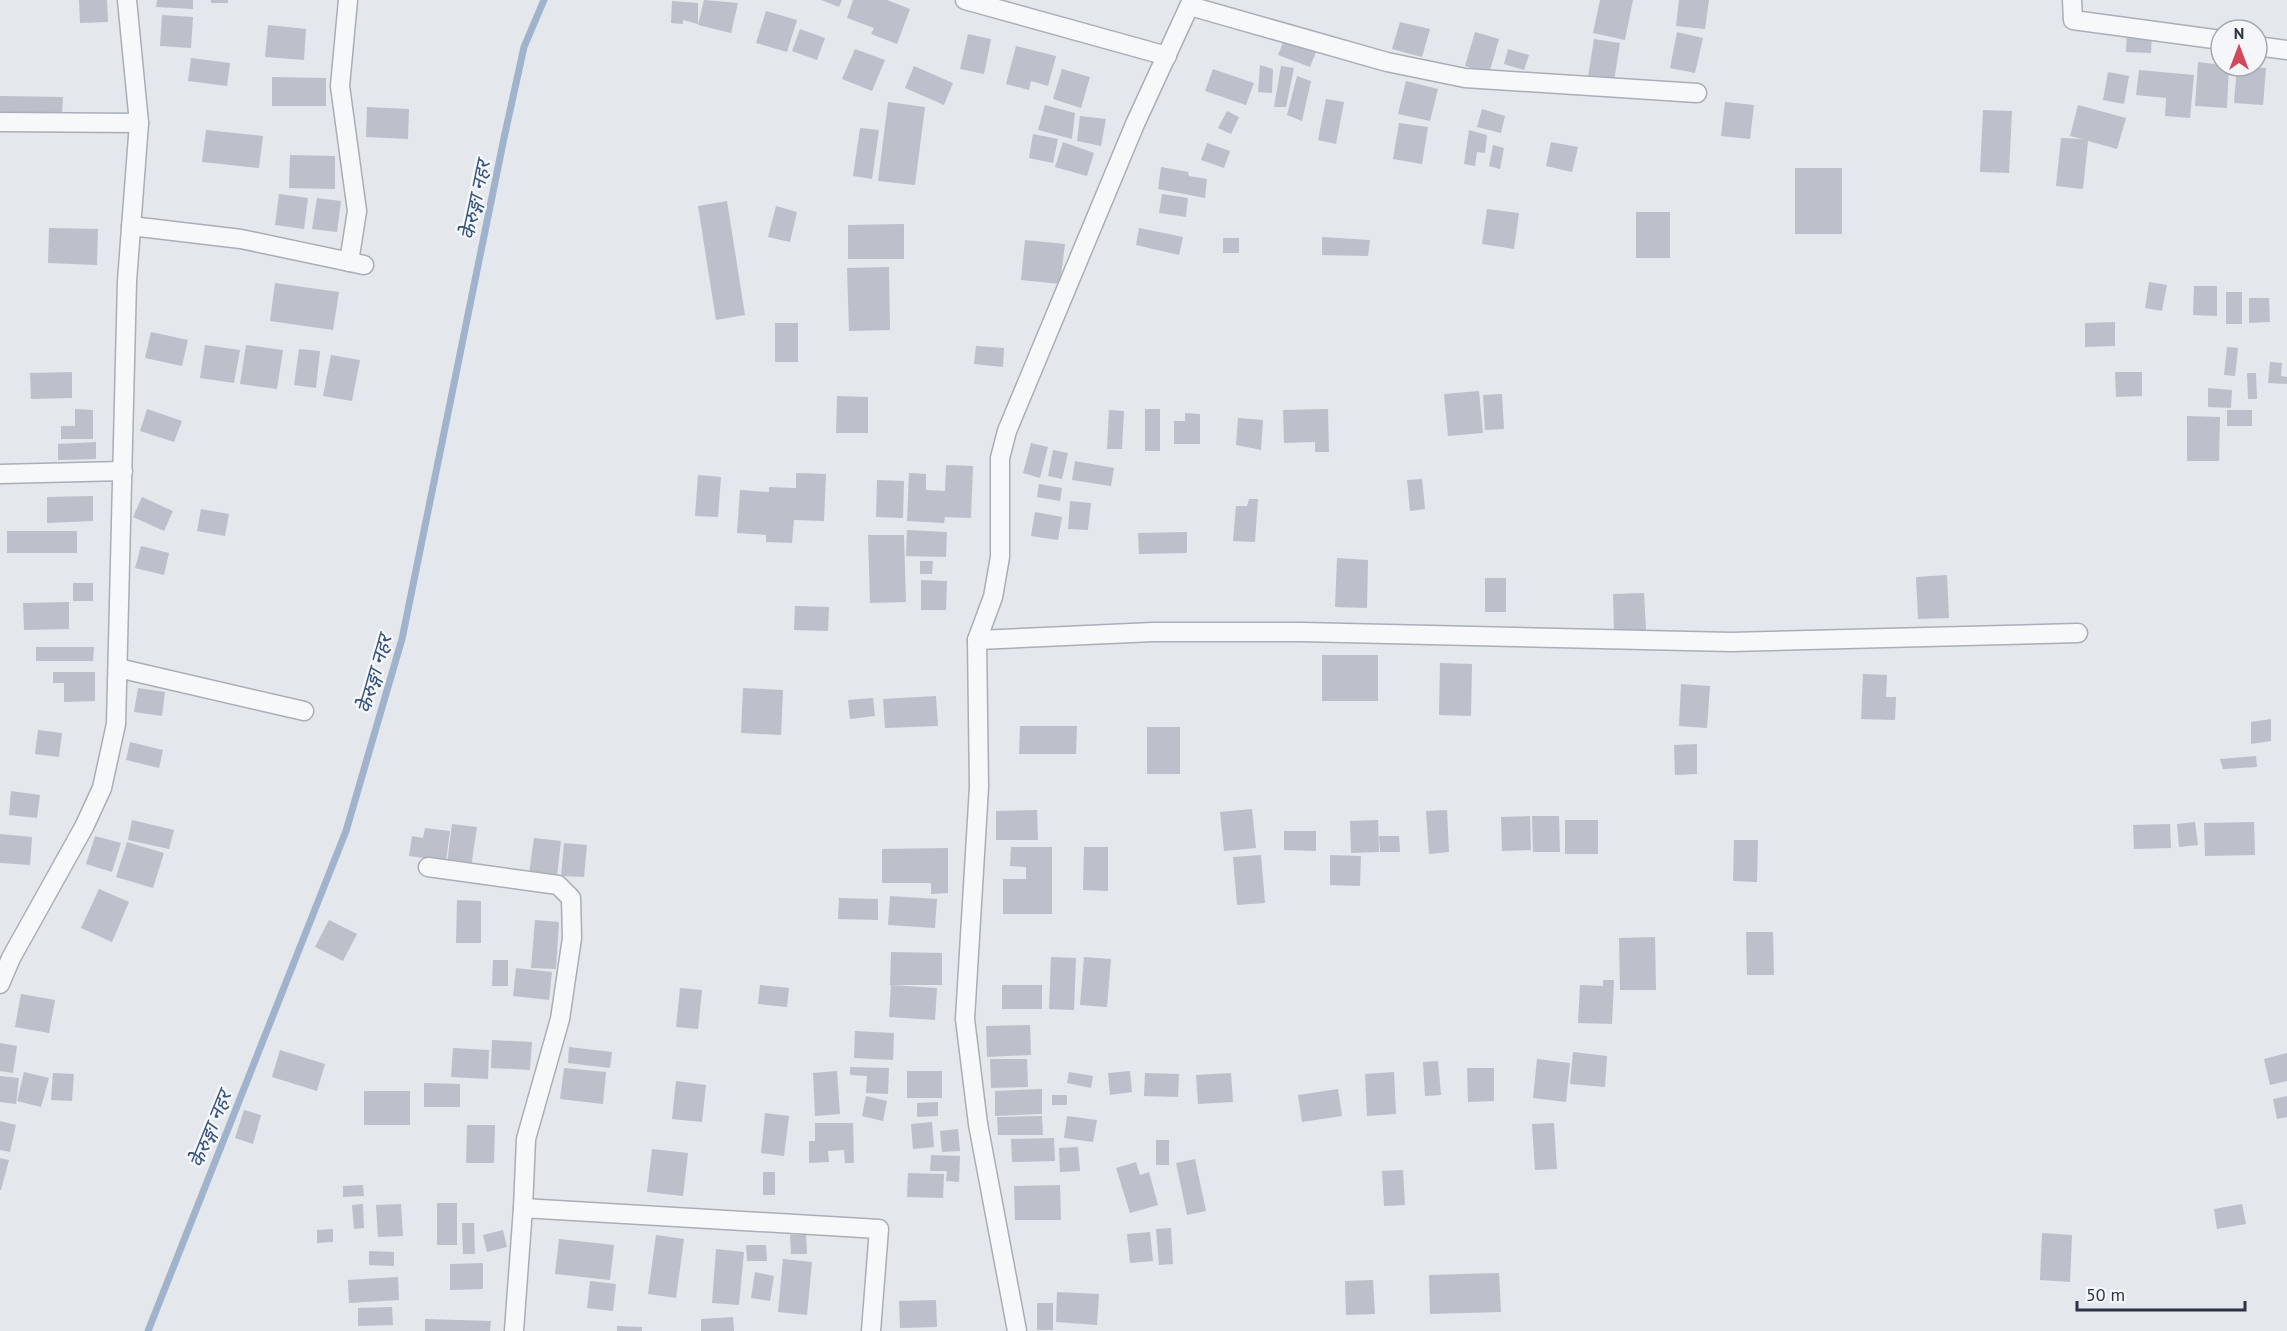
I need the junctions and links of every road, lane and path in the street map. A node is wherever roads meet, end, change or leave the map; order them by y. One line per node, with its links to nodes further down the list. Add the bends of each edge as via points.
1 (127, 0): 12 (street)
2 (348, 0): 13 (street, via 340,86 357,211 357,264 241,239)
3 (965, 0): 9 (street)
4 (2072, 0): 6 (street, via 2073,21)
5 (1191, 3): 9 (street); 10 (street, via 1388,62 1465,78)
6 (2209, 38)
7 (2269, 48): 8 (street)
8 (2287, 50)
9 (1167, 56): 17 (street, via 1007,431 1000,458 1000,557 993,597)
10 (1697, 93)
11 (0, 122): 12 (street)
12 (139, 123): 13 (street)
13 (131, 226): 14 (street)
14 (123, 471): 15 (street); 18 (street)
15 (0, 474)
16 (2078, 633): 17 (street, via 1731,642 1153,632)
17 (977, 640): 25 (street, via 979,787 965,1019 978,1124)
18 (118, 668): 19 (street); 21 (street, via 114,733 102,788)
19 (304, 711)
20 (428, 867): 22 (street, via 558,885 571,898 572,938 560,1020 526,1139)
21 (0, 984)
22 (523, 1208): 23 (street); 24 (street, via 879,1229)
23 (514, 1331)
24 (871, 1331)
25 (1017, 1331)

